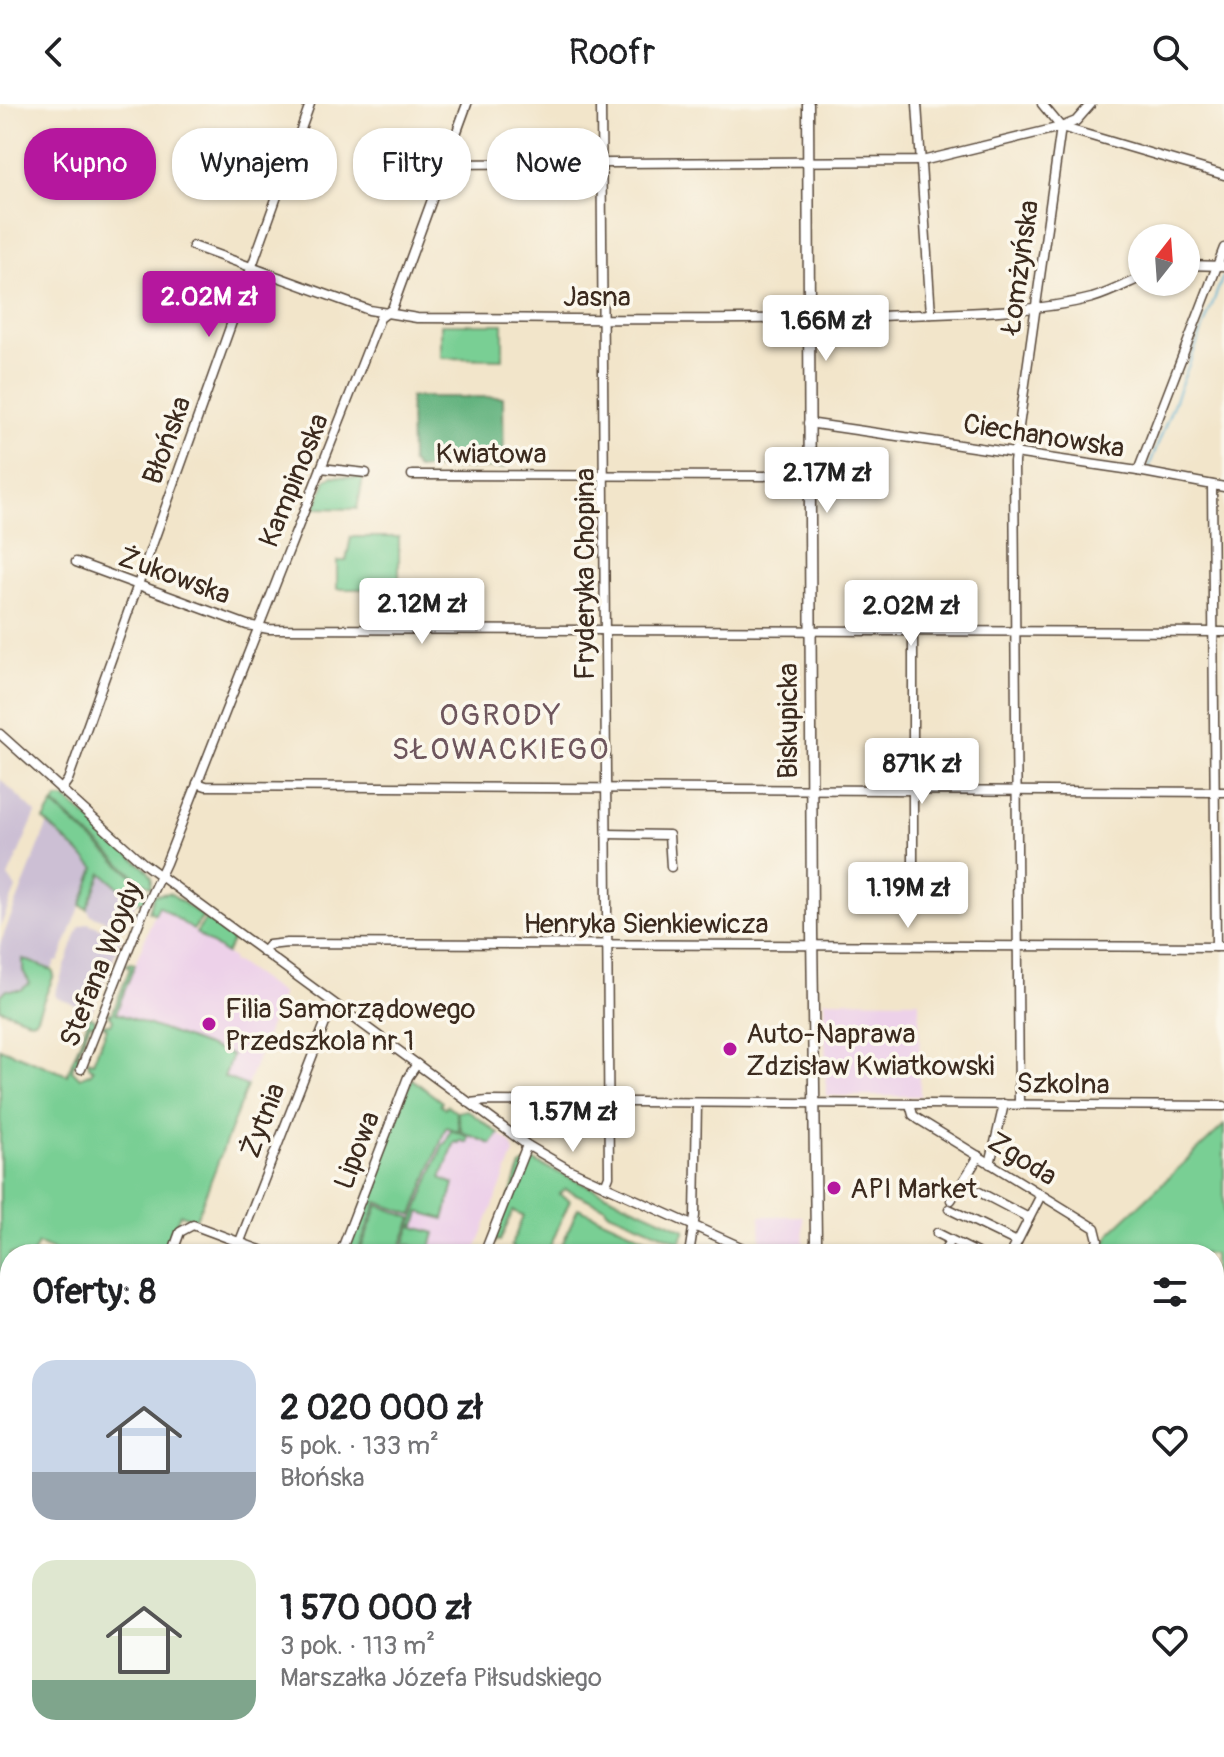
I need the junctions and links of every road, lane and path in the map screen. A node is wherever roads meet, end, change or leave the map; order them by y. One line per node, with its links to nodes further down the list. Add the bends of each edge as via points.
1 (310, 104): 21 (street, Błońska)
2 (467, 104): 9 (street, Kampinoska)
3 (601, 104): 10 (street, Fryderyka Chopina)
4 (808, 104): 13 (main road, Biskupicka)
5 (917, 104): 11 (street)
6 (1042, 104): 8 (street)
7 (1091, 104): 8 (street, via 1076,121)
8 (1061, 127): 11 (street); 14 (street); 23 (street, Łomżyńska)
9 (457, 128)
10 (601, 128)
11 (922, 161): 13 (street); 25 (street)
12 (609, 162): 13 (street)
13 (807, 162): 27 (main road, Biskupicka)
14 (1224, 175)
15 (430, 200): 24 (street, Kampinoska, via 392,309)
16 (601, 200): 26 (street, Fryderyka Chopina)
17 (193, 246): 21 (street, Jasna)
18 (1224, 248): 20 (street)
19 (1200, 265): 20 (street)
20 (1221, 266): 31 (street)
21 (251, 267): 24 (street, Jasna); 39 (street, Błońska)
22 (1128, 283): 23 (street, Jasna, via 1094,297)
23 (1035, 306): 25 (street, Jasna); 29 (street, Łomżyńska)
24 (385, 313): 26 (street, Jasna, via 417,318); 30 (street, Kampinoska)
25 (931, 314): 27 (street, Jasna)
26 (603, 318): 27 (street, Jasna); 34 (street, Fryderyka Chopina)
27 (809, 319): 28 (main road, Biskupicka)
28 (808, 423): 29 (street, Ciechanowska); 35 (main road, Biskupicka)
29 (1015, 452): 31 (street, Ciechanowska); 44 (street, Łomżyńska)
30 (321, 468): 32 (street); 40 (street, Kampinoska)
31 (1138, 471): 36 (street, Ciechanowska)
32 (366, 473)
33 (412, 475): 34 (street, Kwiatowa)
34 (605, 476): 35 (street, Kwiatowa); 41 (street, Fryderyka Chopina)
35 (810, 476): 42 (main road, Biskupicka)
36 (1212, 485): 37 (street, Ciechanowska); 45 (street)
37 (1224, 487)
38 (76, 562): 39 (street, Żukowska)
39 (137, 585): 40 (street, Żukowska); 50 (street, Błońska)
40 (259, 628): 41 (street, Żukowska); 48 (street, Kampinoska)
41 (606, 631): 42 (street, Żukowska); 49 (street, Fryderyka Chopina)
42 (811, 632): 43 (street, Żukowska); 51 (main road, Biskupicka)
43 (913, 632): 44 (street, Żukowska); 52 (street)
44 (1015, 632): 45 (street, Żukowska); 53 (street, Łomżyńska)
45 (1213, 632): 46 (street, Żukowska); 54 (street)
46 (1224, 632)
47 (0, 734): 50 (street)
48 (197, 783): 49 (street); 58 (street, Kampinoska)
49 (607, 789): 51 (street); 55 (street, Fryderyka Chopina)
50 (61, 790): 58 (street)
51 (812, 790): 52 (street); 60 (main road, Biskupicka)
52 (913, 790): 53 (street); 57 (street)
53 (1016, 791): 54 (street); 61 (street, Łomżyńska)
54 (1220, 792): 62 (street)
55 (607, 834): 56 (street, via 669,835); 59 (street, Fryderyka Chopina)
56 (671, 867)
57 (913, 867)
58 (160, 875): 63 (street); 66 (street, Stefana Woydy)
59 (608, 945): 60 (street, Henryka Sienkiewicza); 63 (street, Henryka Sienkiewicza, via 287,943 269,945); 67 (street, Fryderyka Chopina)
60 (812, 946): 61 (street, Henryka Sienkiewicza); 70 (main road, Biskupicka)
61 (1018, 947): 62 (street, Henryka Sienkiewicza); 73 (street, Łomżyńska)
62 (1220, 947)
63 (263, 952): 64 (street)
64 (333, 1003): 65 (street); 86 (street, Żytnia)
65 (417, 1064): 68 (street); 90 (street, Lipowa)
66 (81, 1069)
67 (608, 1102): 68 (street, Szkolna); 69 (street, Szkolna); 79 (street, Fryderyka Chopina)
68 (470, 1103): 75 (street)
69 (697, 1103): 70 (street, Szkolna); 82 (street)
70 (815, 1103): 71 (street, Szkolna); 85 (main road, Biskupicka)
71 (910, 1104): 72 (street, Szkolna); 76 (street, Zgoda, via 918,1119)
72 (1004, 1104): 73 (street, Szkolna); 77 (street)
73 (1019, 1104): 74 (street, Szkolna)
74 (1224, 1106)
75 (527, 1145): 79 (street); 91 (street)
76 (979, 1156): 77 (street, Zgoda); 78 (street)
77 (990, 1164): 80 (street, Zgoda)
78 (962, 1183): 81 (street); 87 (street, via 950,1204)
79 (605, 1186): 82 (street)
80 (1041, 1195): 81 (street); 98 (street, Zgoda, via 1095,1228)
81 (1029, 1218): 87 (street)
82 (693, 1226): 92 (street); 93 (street)
83 (937, 1233): 84 (street)
84 (950, 1240): 96 (street); 97 (street)
85 (816, 1241): 94 (main road, Biskupicka); 95 (main road, Biskupicka)
86 (239, 1242): 88 (street, via 198,1225 183,1229); 89 (street)
87 (1017, 1242)
88 (176, 1244)
89 (244, 1244)
90 (344, 1244)
91 (488, 1244)
92 (690, 1244)
93 (734, 1244)
94 (814, 1244)
95 (817, 1244)
96 (948, 1244)
97 (958, 1244)
98 (1096, 1244)

